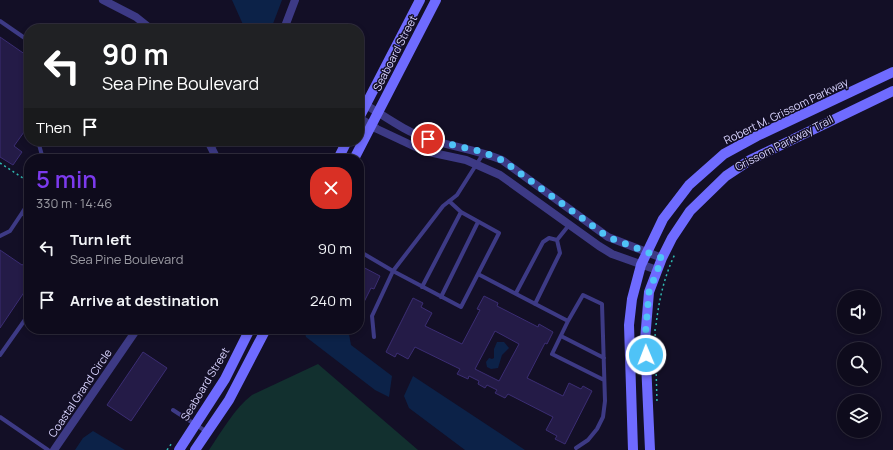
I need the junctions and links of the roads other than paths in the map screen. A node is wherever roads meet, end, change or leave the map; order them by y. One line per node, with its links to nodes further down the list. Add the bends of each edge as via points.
1 (295, 0): 7 (street)
2 (420, 0): 11 (main road, Seaboard Street)
3 (436, 0): 13 (main road, Seaboard Street)
4 (107, 1): 6 (street)
5 (0, 21): 8 (lane)
6 (145, 24)
7 (286, 24)
8 (24, 38)
9 (893, 72): 28 (main road, Robert M. Grissom Parkway, via 724,154 688,185 663,219)
10 (893, 91): 30 (main road, via 750,160 726,176 690,211)
11 (366, 105): 12 (main road, Seaboard Street); 13 (street)
12 (364, 109)
13 (378, 112): 15 (main road, Seaboard Street); 17 (street, via 428,139)
14 (364, 121): 15 (street)
15 (371, 125): 16 (main road, Seaboard Street); 18 (street, via 424,151)
16 (364, 139)
17 (483, 152): 18 (lane); 22 (street, via 502,160)
18 (478, 164): 19 (lane, via 457,195); 25 (street, via 523,190)
19 (449, 201): 21 (lane); 33 (lane)
20 (24, 210): 23 (lane)
21 (461, 212): 24 (lane); 35 (lane)
22 (576, 212): 25 (street); 28 (street, via 608,237)
23 (22, 213): 26 (lane, via 10,232)
24 (478, 222): 34 (lane, via 499,233); 37 (lane)
25 (569, 224): 27 (lane); 31 (street, via 599,246)
26 (0, 236)
27 (557, 240): 36 (lane, via 549,238 543,242); 38 (lane, via 560,253)
28 (647, 252): 30 (street); 31 (main road, Robert M. Grissom Parkway)
29 (364, 254): 33 (lane)
30 (662, 258): 32 (main road)
31 (641, 265): 32 (street); 58 (main road, Robert M. Grissom Parkway, via 636,279 629,325)
32 (657, 270): 59 (main road, via 649,292 645,340)
33 (392, 271): 35 (lane); 45 (lane, via 372,316)
34 (478, 274): 36 (lane); 37 (lane, via 461,307)
35 (422, 287): 37 (lane)
36 (516, 293): 38 (lane)
37 (440, 297)
38 (536, 304): 40 (lane)
39 (24, 321): 46 (lane)
40 (568, 321): 44 (lane); 47 (lane, via 583,295 602,304)
41 (134, 334): 55 (street, Coastal Grand Circle)
42 (248, 334): 51 (main road, Seaboard Street, via 225,379)
43 (263, 334): 52 (main road, via 229,400)
44 (561, 336): 47 (lane); 48 (lane, via 552,354)
45 (374, 337)
46 (0, 355)
47 (604, 358): 48 (lane)
48 (604, 380): 53 (lane, via 603,417 597,430)
49 (173, 410): 51 (lane)
50 (0, 417): 54 (lane)
51 (196, 425): 52 (lane); 56 (main road, Seaboard Street)
52 (207, 432): 57 (main road)
53 (576, 448)
54 (48, 450)
55 (54, 450)
56 (179, 450)
57 (195, 450)
58 (633, 450)
59 (650, 450)

